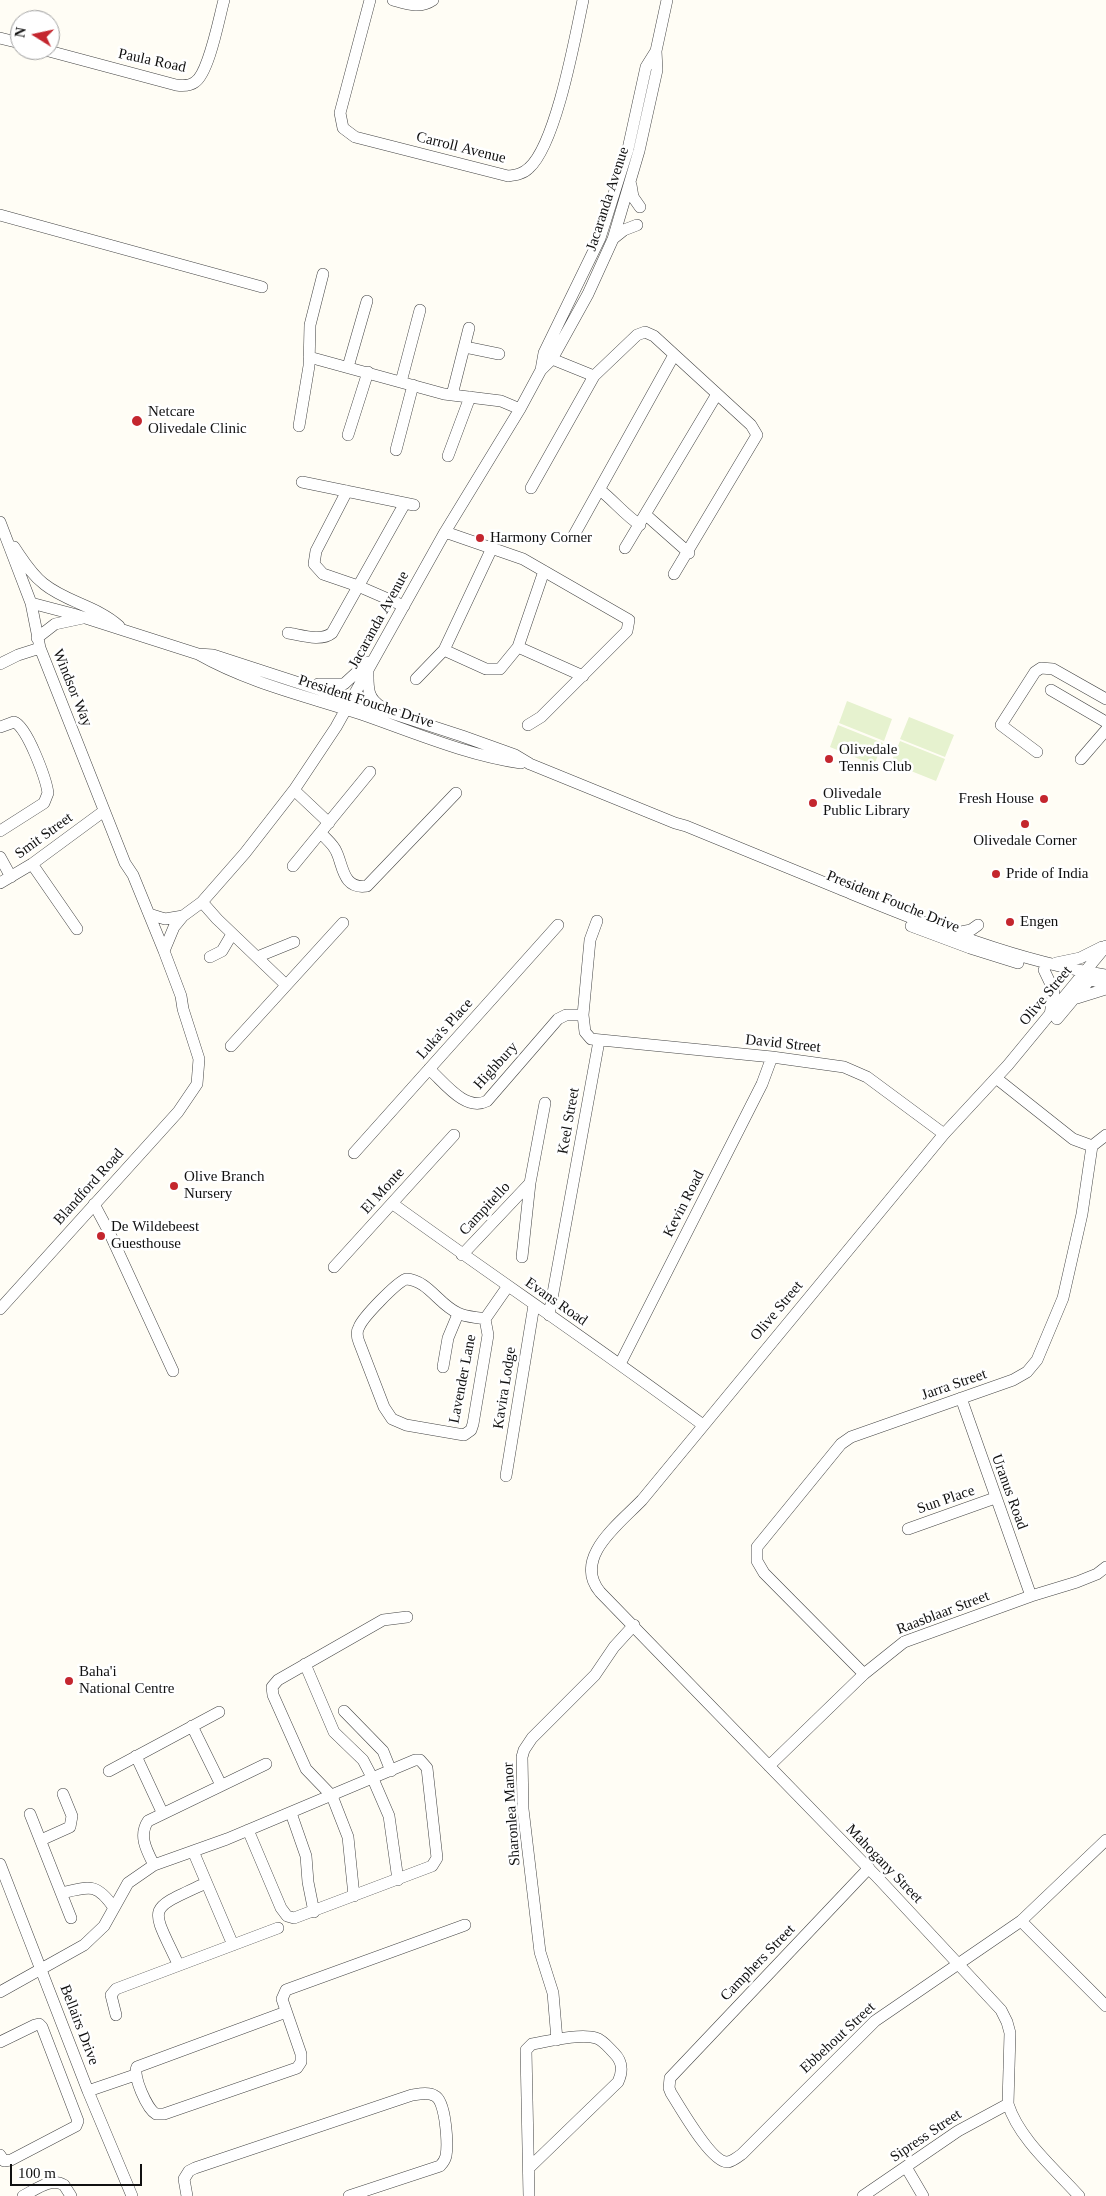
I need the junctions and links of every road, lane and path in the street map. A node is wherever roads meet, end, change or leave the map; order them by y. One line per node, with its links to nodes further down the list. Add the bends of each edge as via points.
1 (224, 0): 8 (street, Paula Road, via 205,70 194,83 186,86)
2 (370, 0): 5 (street, Carroll Avenue, via 340,113 342,128 355,137 508,176 517,175 534,164 548,136)
3 (393, 0): 4 (street, via 417,6)
4 (433, 0)
5 (583, 0)
6 (667, 0): 7 (street, Jacaranda Avenue)
7 (656, 51): 9 (street, Jacaranda Avenue, via 657,70); 25 (street, Jacaranda Avenue, via 646,67 626,159 600,238 544,353)
8 (60, 54)
9 (631, 181): 10 (street, via 633,196); 13 (street, Jacaranda Avenue)
10 (640, 207)
11 (0, 215): 15 (street)
12 (637, 225): 13 (street, via 624,230)
13 (613, 240): 23 (street, Jacaranda Avenue)
14 (323, 274): 22 (street, via 310,325)
15 (262, 287)
16 (367, 301): 24 (street)
17 (420, 310): 28 (street)
18 (469, 328): 19 (street)
19 (464, 348): 20 (street); 30 (street)
20 (498, 354)
21 (674, 355): 27 (street, via 654,336 642,332); 29 (street); 39 (street)
22 (309, 357): 24 (street); 33 (street)
23 (552, 359): 25 (street, Jacaranda Avenue); 27 (street)
24 (348, 367): 26 (street)
25 (541, 370): 32 (street, Jacaranda Avenue)
26 (368, 372): 28 (street); 34 (street)
27 (594, 376): 38 (street)
28 (407, 384): 30 (street); 35 (street)
29 (717, 394): 41 (street); 47 (street, via 752,425 757,435)
30 (452, 396): 31 (street)
31 (470, 397): 32 (street, via 501,401); 36 (street)
32 (520, 409): 43 (street, Jacaranda Avenue)
33 (299, 426)
34 (348, 435)
35 (396, 450)
36 (448, 456)
37 (302, 482): 40 (street)
38 (531, 488)
39 (600, 490): 41 (street, via 625,514); 44 (street)
40 (347, 491): 50 (street, via 314,559 316,568 323,574); 50 (street, via 410,504)
41 (643, 520): 46 (street); 47 (street)
42 (2, 527): 51 (street, Windsor Way); 54 (street, via 35,576 45,585 106,616)
43 (445, 532): 45 (street); 52 (street, Jacaranda Avenue)
44 (574, 535)
45 (492, 548): 48 (street); 58 (street)
46 (625, 548)
47 (689, 552): 49 (street)
48 (544, 571): 57 (street); 63 (street, via 629,620 627,631)
49 (674, 574)
50 (358, 586): 52 (street); 55 (street, via 328,636)
51 (31, 603): 53 (street, President Fouche Drive); 56 (street, Windsor Way)
52 (404, 606): 59 (street, Jacaranda Avenue)
53 (85, 618): 54 (street, President Fouche Drive); 56 (street, via 55,624)
54 (124, 630): 60 (street, President Fouche Drive)
55 (288, 634)
56 (38, 643): 61 (street); 80 (street, Windsor Way)
57 (518, 648): 58 (street, via 500,669 493,670); 63 (street)
58 (444, 650): 64 (street)
59 (378, 653): 62 (street, Jacaranda Avenue); 65 (street, via 344,684 326,686)
60 (198, 654): 65 (street, President Fouche Drive, via 213,655); 68 (street, President Fouche Drive, via 270,686)
61 (0, 664)
62 (368, 670): 68 (street, Jacaranda Avenue); 69 (street, via 371,698 379,706)
63 (583, 676): 71 (street, via 542,717)
64 (416, 679)
65 (291, 680): 68 (street, President Fouche Drive)
66 (1050, 690): 70 (street)
67 (1106, 698): 74 (street, via 1053,669 1041,668 1035,672 1000,725)
68 (348, 704): 69 (street, President Fouche Drive); 76 (street, President Fouche Drive, via 480,754); 78 (street, Jacaranda Avenue)
69 (399, 715): 76 (street, President Fouche Drive, via 515,755)
70 (1106, 722)
71 (528, 725)
72 (0, 727): 83 (street, via 14,722 22,727 48,793 44,803)
73 (1106, 730): 75 (street)
74 (1037, 752)
75 (1081, 759)
76 (530, 764): 82 (street, President Fouche Drive)
77 (370, 772): 81 (street)
78 (294, 790): 81 (street); 91 (street, Jacaranda Avenue)
79 (456, 793): 84 (street, via 367,886 356,886 345,876 338,854)
80 (104, 811): 86 (street, Windsor Way); 87 (street, Smit Street)
81 (329, 823): 84 (street)
82 (678, 824): 100 (street, President Fouche Drive); 107 (street, President Fouche Drive, via 685,831 884,915 970,948)
83 (0, 831)
84 (321, 833): 88 (street)
85 (0, 857): 89 (street)
86 (125, 863): 92 (street, Windsor Way); 113 (street, Windsor Way, via 174,998)
87 (32, 864): 89 (street, Smit Street); 98 (street)
88 (293, 866)
89 (11, 877): 90 (street, Smit Street)
90 (0, 883)
91 (202, 902): 93 (street, Jacaranda Avenue); 99 (street)
92 (149, 914): 93 (street, via 172,919); 103 (street, Windsor Way)
93 (183, 916): 103 (street, Jacaranda Avenue, via 170,934)
94 (597, 921): 114 (street, via 590,940)
95 (343, 923): 110 (street)
96 (558, 925): 120 (street, Luka's Place)
97 (978, 925): 100 (street)
98 (77, 929)
99 (232, 934): 104 (street, via 222,951); 105 (street)
100 (954, 934): 107 (street, President Fouche Drive)
101 (294, 942): 105 (street)
102 (1106, 945): 107 (street, via 1091,954); 108 (street, Olive Street)
103 (164, 951): 113 (street, Windsor Way)
104 (210, 957)
105 (257, 957): 110 (street)
106 (1106, 958): 108 (street, Olive Street)
107 (1045, 967): 108 (street, President Fouche Drive); 115 (street, via 1054,990)
108 (1091, 976): 109 (street, President Fouche Drive); 112 (street, Olive Street); 115 (street, Olive Street)
109 (1106, 983)
110 (286, 985): 117 (street)
111 (1106, 989): 112 (street)
112 (1075, 999): 119 (street, Olive Street, via 1023,1055)
113 (183, 1010): 122 (street, Windsor Way, via 199,1059)
114 (583, 1015): 116 (street, via 584,1032); 120 (street, Highbury, via 566,1015 558,1019 482,1103 464,1100)
115 (1050, 1016): 119 (street, Olive Street)
116 (599, 1041): 118 (street, David Street); 139 (street, Keel Street)
117 (231, 1046)
118 (772, 1057): 124 (street, David Street, via 856,1071); 141 (street, Kevin Road, via 762,1084)
119 (1008, 1065): 121 (street, Olive Street)
120 (430, 1069): 128 (street, Luka's Place)
121 (996, 1078): 124 (street, Olive Street); 127 (street, via 1073,1139)
122 (197, 1084): 130 (street, Blandford Road, via 178,1112)
123 (545, 1102): 129 (street, Campitello)
124 (944, 1134): 145 (street, Olive Street)
125 (454, 1135): 131 (street, El Monte)
126 (1106, 1135): 127 (street)
127 (1092, 1146): 144 (street, Jarra Street, via 1082,1214 1063,1298 1043,1350 1020,1376)
128 (354, 1153)
129 (530, 1183): 132 (street, Campitello); 133 (street, Campitello)
130 (94, 1204): 137 (street, Blandford Road); 143 (street)
131 (392, 1204): 132 (street, Evans Road); 134 (street, El Monte)
132 (462, 1255): 135 (street, Evans Road)
133 (522, 1257)
134 (334, 1267)
135 (508, 1286): 136 (street, Evans Road); 140 (street, Lavender Lane)
136 (534, 1305): 139 (street, Evans Road); 146 (street, Kavira Lodge)
137 (0, 1309)
138 (458, 1314): 140 (street, Lavender Lane); 140 (street, Lavender Lane, via 424,1285 406,1279 394,1287 358,1328 358,1338 384,1407 392,1419 460,1436 471,1430 488,1335); 142 (street, Lavender Lane, via 448,1338)
139 (549, 1315): 141 (street, Evans Road)
140 (485, 1319)
141 (620, 1364): 145 (street, Evans Road)
142 (443, 1367)
143 (173, 1371)
144 (961, 1398): 147 (street, Uranus Road); 155 (street, Jarra Street, via 850,1437 757,1547 757,1561 764,1573)
145 (703, 1425): 150 (street, Olive Street, via 595,1552 590,1568)
146 (506, 1476)
147 (995, 1498): 148 (street, Sun Place); 151 (street, Uranus Road)
148 (908, 1529)
149 (1106, 1567): 151 (street, Raasblaar Street, via 1097,1574)
150 (595, 1586): 153 (street, Mahogany Street)
151 (1031, 1596): 155 (street, Raasblaar Street, via 904,1642)
152 (407, 1617): 154 (street, via 383,1620)
153 (634, 1626): 161 (street, Mahogany Street); 196 (street, Sharonlea Manor, via 614,1647 595,1675 532,1738 522,1757 523,1809 542,1961 552,1993)
154 (306, 1664): 164 (street, via 334,1732 363,1760); 167 (street, via 274,1683 273,1695 306,1769)
155 (864, 1674): 161 (street, Raasblaar Street)
156 (344, 1711): 163 (street, via 383,1751)
157 (219, 1712): 158 (street)
158 (192, 1726): 159 (street); 165 (street)
159 (136, 1756): 162 (street); 168 (street)
160 (266, 1764): 165 (street)
161 (769, 1766): 177 (street, Mahogany Street)
162 (109, 1771)
163 (391, 1771): 164 (street); 178 (street, via 417,1759 427,1768 437,1858 432,1866)
164 (373, 1779): 167 (street); 178 (street, via 389,1816)
165 (221, 1785): 168 (street)
166 (63, 1794): 172 (street, via 72,1816 70,1827)
167 (332, 1796): 169 (street); 181 (street, via 348,1837)
168 (162, 1812): 176 (street, via 144,1826 143,1836)
169 (291, 1812): 171 (street); 183 (street, via 306,1856)
170 (30, 1814): 172 (street)
171 (248, 1830): 174 (street); 183 (street, via 287,1916 294,1918)
172 (41, 1840): 180 (street)
173 (1106, 1840): 185 (street, Ebbehout Street)
174 (193, 1851): 176 (street); 179 (street)
175 (0, 1864): 191 (street, Bellairs Drive)
176 (154, 1865): 182 (street, via 128,1882)
177 (869, 1868): 190 (street, Mahogany Street); 199 (street, Camphers Street)
178 (398, 1880): 181 (street)
179 (206, 1883): 188 (street); 189 (street, via 166,1902 158,1912 158,1922)
180 (62, 1893): 182 (street, via 83,1888 96,1889); 184 (street)
181 (354, 1896): 183 (street)
182 (114, 1908): 191 (street, via 95,1936)
183 (314, 1912)
184 (71, 1918)
185 (1021, 1921): 190 (street, Ebbehout Street); 193 (street)
186 (465, 1925): 194 (street, via 289,1988 282,1996)
187 (278, 1928): 188 (street)
188 (233, 1945): 189 (street)
189 (178, 1964): 195 (street, via 113,1990 111,1999)
190 (958, 1966): 199 (street, Ebbehout Street, via 876,2021 742,2154 728,2162 711,2153 671,2093); 201 (street, Mahogany Street, via 1001,2010 1007,2022 1010,2047)
191 (41, 1968): 192 (street); 200 (street, Bellairs Drive)
192 (0, 1992)
193 (1104, 2000)
194 (286, 2012): 198 (street, via 139,2066); 198 (street, via 301,2054 300,2066 294,2070 159,2115 150,2109)
195 (116, 2015)
196 (556, 2040): 203 (street, via 532,2044 526,2050); 203 (street, via 585,2036 597,2038 617,2057 622,2074 618,2082)
197 (0, 2042): 202 (street, via 35,2025 42,2027 78,2122 12,2160 4,2160)
198 (135, 2075): 200 (street)
199 (670, 2078)
200 (88, 2091): 207 (street, Bellairs Drive)
201 (1008, 2104): 204 (street, Sipress Street, via 958,2131); 213 (street, Mahogany Street, via 1021,2132)
202 (0, 2155)
203 (530, 2167): 210 (street)
204 (906, 2167): 211 (street, Sipress Street); 212 (street)
205 (23, 2196): 206 (street, via 56,2182 64,2185)
206 (71, 2196)
207 (132, 2196)
208 (187, 2196): 209 (street, via 184,2179 195,2168 412,2095 428,2094 441,2100 444,2109 444,2162)
209 (349, 2196)
210 (529, 2196)
211 (863, 2196)
212 (923, 2196)
213 (1079, 2196)

